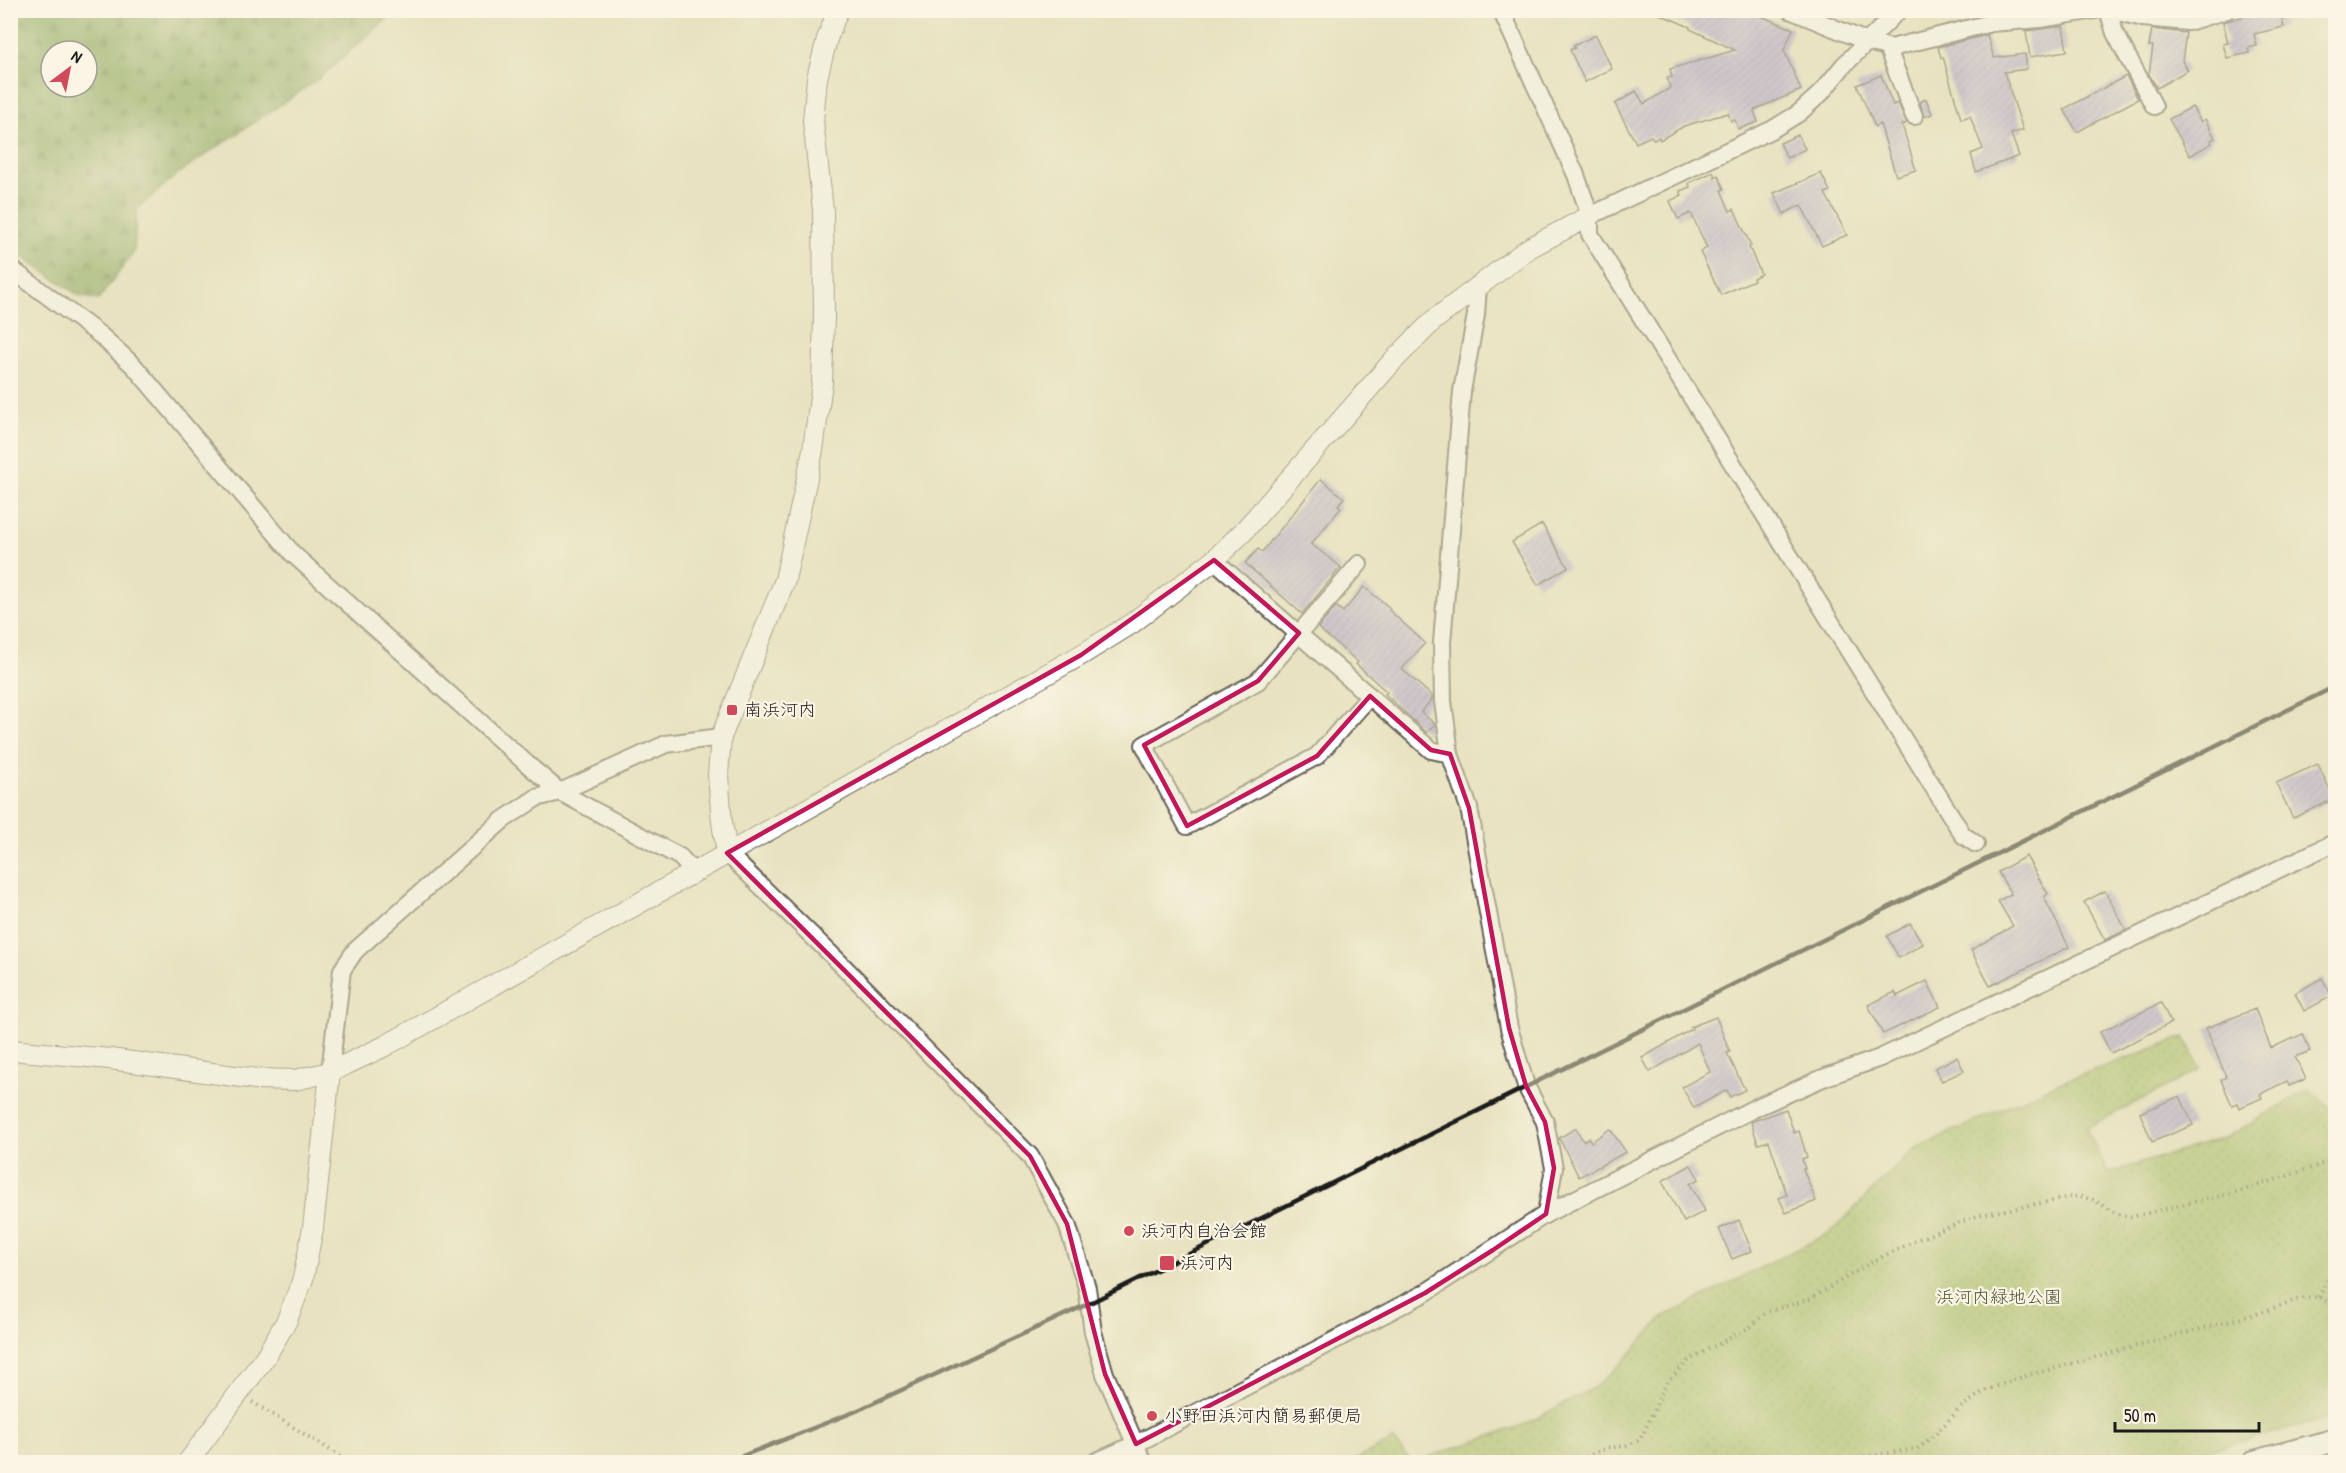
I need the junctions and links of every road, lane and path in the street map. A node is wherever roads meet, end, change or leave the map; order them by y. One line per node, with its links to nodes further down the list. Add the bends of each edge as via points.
1 (838, 10): 19 (street, via 817,78 813,121 823,210 824,317 822,383 813,450 785,580)
2 (1501, 10): 12 (street, via 1576,175)
3 (1790, 10): 8 (street)
4 (1899, 10): 8 (street)
5 (2096, 10): 9 (street, via 1991,23)
6 (2109, 10): 7 (street, via 2188,22); 10 (street, via 2115,33)
7 (2227, 10)
8 (1868, 42): 9 (street); 12 (street, via 1799,113)
9 (1891, 48): 11 (street, via 1889,52)
10 (2154, 106)
11 (1914, 116)
12 (1590, 216): 14 (street, via 1529,248); 23 (street, via 1590,234 1963,836)
13 (10, 268): 21 (street, via 100,335 134,366 293,554)
14 (1478, 285): 15 (street, via 1434,320 1392,362); 20 (street, via 1462,391 1442,643 1443,701)
15 (1215, 560): 17 (street); 24 (street, via 1140,618 1081,655)
16 (1359, 564): 17 (street)
17 (1299, 633): 18 (street); 18 (street, via 1258,681 1144,745 1187,826 1317,756)
18 (1370, 696): 20 (street, via 1431,750)
19 (721, 737): 21 (street, via 666,744); 24 (street, via 718,775)
20 (1450, 754): 29 (street, via 1468,808 1509,1028 1526,1086 1545,1122 1554,1168)
21 (560, 792): 25 (street, via 680,857); 27 (street, via 536,798 503,820 355,951 342,970)
22 (2336, 842): 29 (street, via 1880,1058 1757,1107)
23 (1976, 844)
24 (727, 853): 25 (street); 35 (street, via 1030,1156 1067,1224 1087,1288 1093,1332 1105,1374)
25 (694, 872): 27 (street, via 385,1046)
26 (10, 1050): 27 (street, via 256,1079 295,1080)
27 (330, 1072): 33 (street, via 314,1228 303,1279 287,1320)
28 (2336, 1162): 40 (path, via 2241,1191 2131,1217 2078,1196 1979,1215 1870,1263 1811,1299 1767,1312 1750,1327 1689,1360 1672,1374 1641,1440 1606,1448)
29 (1546, 1214): 35 (street, via 1425,1293)
30 (2336, 1268): 31 (path)
31 (2318, 1297): 32 (path); 41 (path, via 2302,1298 2022,1377 1984,1391 1917,1449)
32 (2336, 1306)
33 (239, 1394): 36 (street); 37 (path)
34 (2336, 1440): 42 (main road)
35 (1136, 1444): 38 (street); 39 (street)
36 (189, 1462)
37 (350, 1462)
38 (1095, 1462)
39 (1143, 1462)
40 (1575, 1462)
41 (1847, 1462)
42 (2254, 1462)

